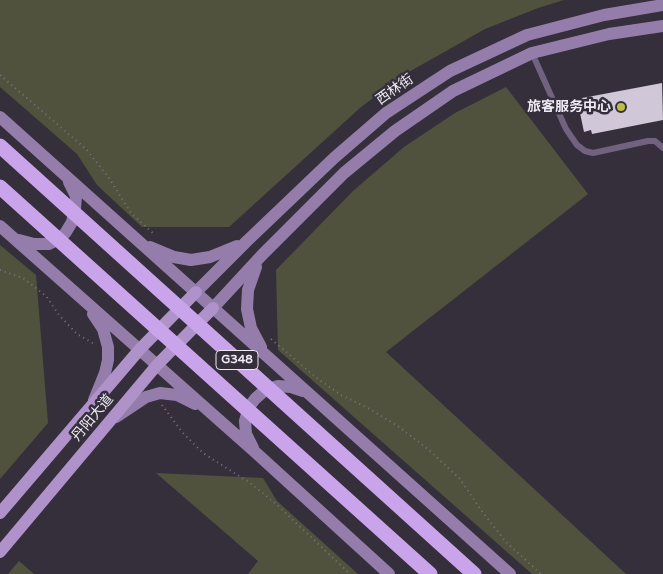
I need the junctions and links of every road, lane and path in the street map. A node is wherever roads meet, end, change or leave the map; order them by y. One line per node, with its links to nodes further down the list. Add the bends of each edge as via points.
1 (663, 5): 14 (street, 西林街, via 604,15 528,35 450,71 386,113)
2 (663, 26): 3 (street, via 609,34)
3 (532, 53): 7 (lane, via 577,146 592,153 655,141); 15 (street, via 453,90 395,131 344,173)
4 (0, 75): 11 (path, via 86,149 132,213)
5 (0, 117): 8 (street)
6 (0, 146): 36 (highway, G348)
7 (663, 148)
8 (66, 177): 12 (street); 13 (street, via 76,196 75,209 72,222 61,238 49,244)
9 (0, 187): 35 (highway, G348)
10 (0, 226): 13 (street)
11 (157, 236)
12 (134, 238): 14 (street, via 174,257 191,260 230,250); 17 (street)
13 (14, 239): 18 (street)
14 (247, 240): 17 (street, 西林街)
15 (262, 255): 19 (street); 23 (street, via 248,290 247,309 251,328)
16 (0, 270): 21 (path, via 23,278 46,296 77,334)
17 (196, 292): 19 (street); 22 (main road, 丹阳大道)
18 (84, 299): 21 (street, via 103,329); 22 (street)
19 (213, 308): 23 (street); 24 (main road, 丹阳大道)
20 (267, 335): 38 (path, via 318,379 399,427 430,450 460,479 506,542)
21 (108, 347): 27 (street, via 105,373)
22 (140, 349): 24 (street); 27 (main road, 丹阳大道)
23 (266, 356): 25 (street)
24 (158, 365): 28 (street); 29 (main road, 丹阳大道)
25 (305, 392): 30 (street, via 278,386 265,390 255,399 245,421 246,434); 37 (street)
26 (160, 393): 28 (street, via 177,395); 29 (street, via 146,397); 33 (path, via 161,404 203,453 275,503)
27 (90, 407): 31 (main road, 丹阳大道)
28 (218, 419): 30 (street)
29 (110, 421): 32 (main road, 丹阳大道)
30 (254, 451): 34 (street)
31 (0, 512)
32 (0, 552)
33 (350, 574)
34 (389, 574)
35 (430, 574)
36 (474, 574)
37 (510, 574)
38 (542, 574)

